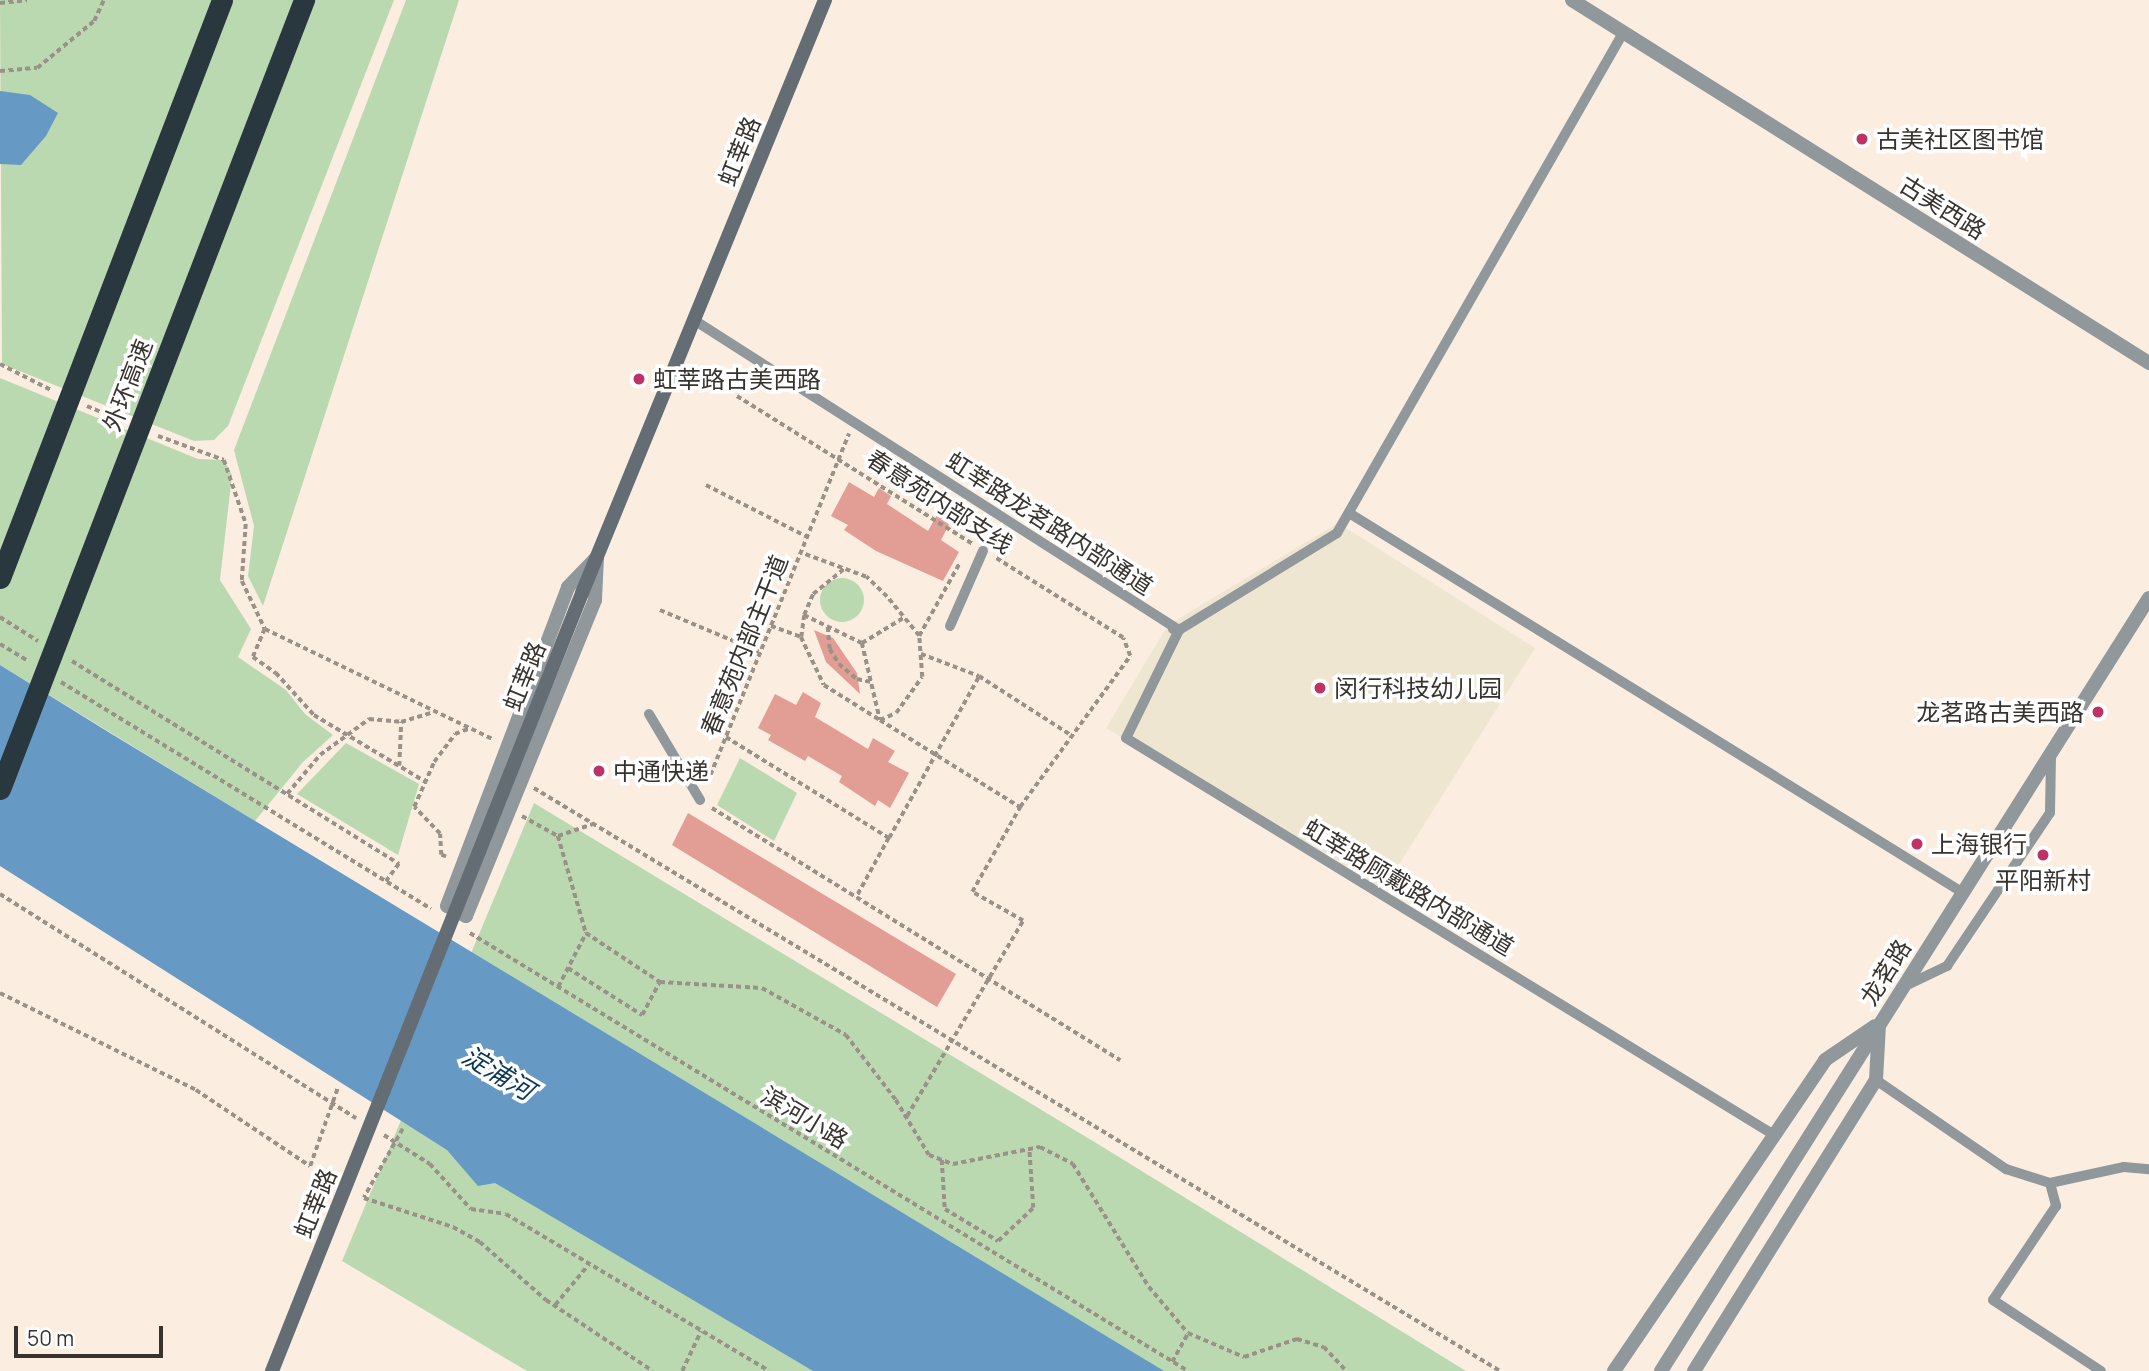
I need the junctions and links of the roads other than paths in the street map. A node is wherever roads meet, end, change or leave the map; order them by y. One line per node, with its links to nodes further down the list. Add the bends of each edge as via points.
1 (222, 0): 11 (highway, 外环高速)
2 (304, 0): 18 (highway, 外环高速)
3 (825, 0): 6 (street, 虹莘路)
4 (1572, 0): 5 (street, 古美西路)
5 (1623, 33): 7 (street, 古美西路); 8 (lane)
6 (694, 320): 10 (street, 虹莘路); 15 (lane, 虹莘路龙茗路内部通道)
7 (2149, 363)
8 (1349, 513): 15 (lane, via 1336,533); 20 (lane)
9 (984, 551): 13 (lane)
10 (597, 556): 10 (street, via 568,587 447,906 466,916 595,600); 27 (street, 虹莘路)
11 (0, 578)
12 (2149, 598): 17 (street, 龙茗路)
13 (950, 626)
14 (1166, 629): 15 (lane)
15 (1179, 630): 24 (lane, 虹莘路顾戴路内部通道, via 1126,738)
16 (649, 714): 19 (lane)
17 (2052, 752): 20 (street, 龙茗路); 21 (lane, via 2050,813 1947,966)
18 (0, 789)
19 (700, 800)
20 (1962, 892): 21 (street, 龙茗路)
21 (1903, 987): 22 (street, 龙茗路)
22 (1880, 1023): 23 (street); 24 (street, via 1825,1060); 29 (street, 龙茗路)
23 (1877, 1080): 26 (lane, via 2006,1169); 30 (street)
24 (1774, 1135): 28 (street)
25 (2149, 1169): 26 (lane, via 2124,1167)
26 (2050, 1184): 31 (lane, via 2056,1206 1993,1300)
27 (272, 1371)
28 (1614, 1371)
29 (1661, 1371)
30 (1693, 1371)
31 (2101, 1371)

